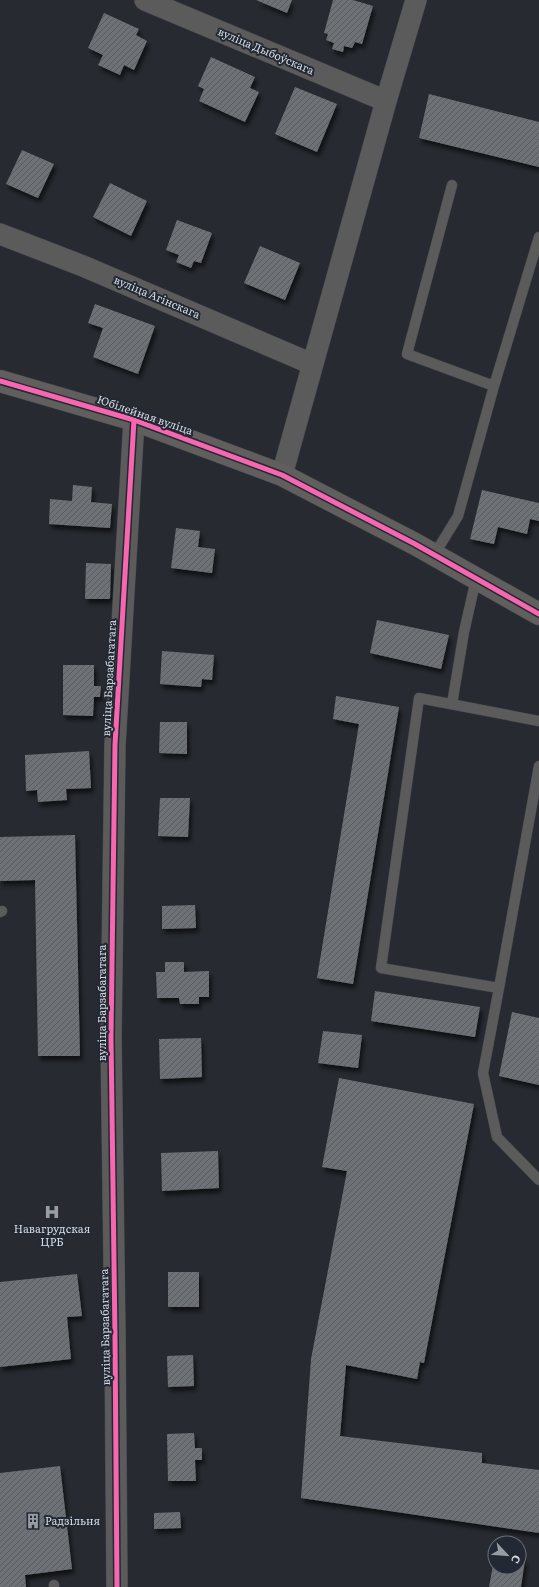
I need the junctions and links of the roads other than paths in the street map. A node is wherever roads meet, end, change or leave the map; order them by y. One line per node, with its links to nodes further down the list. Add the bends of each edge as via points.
1 (145, 0): 3 (street, вуліца Дыбоўскага)
2 (416, 0): 3 (street)
3 (386, 101): 7 (street)
4 (452, 185): 9 (lane, via 407,354)
5 (0, 234): 7 (street, вуліца Агінскага, via 84,266)
6 (539, 237): 9 (lane)
7 (312, 364): 11 (street)
8 (0, 381): 10 (street, Юбілейная вуліца)
9 (494, 386): 12 (lane, via 458,516)
10 (134, 420): 11 (street, Юбілейная вуліца); 20 (street, вуліца Барзабагатага, via 115,745 111,1037)
11 (282, 475): 12 (street, Юбілейная вуліца)
12 (434, 555): 13 (street, Юбілейная вуліца)
13 (476, 579): 14 (street, Юбілейная вуліца); 15 (lane)
14 (539, 614)
15 (452, 704): 16 (lane); 18 (lane, via 418,698 381,968)
16 (539, 721)
17 (539, 766): 18 (lane)
18 (499, 988): 19 (lane, via 483,1073 497,1137)
19 (539, 1180)
20 (117, 1587)

